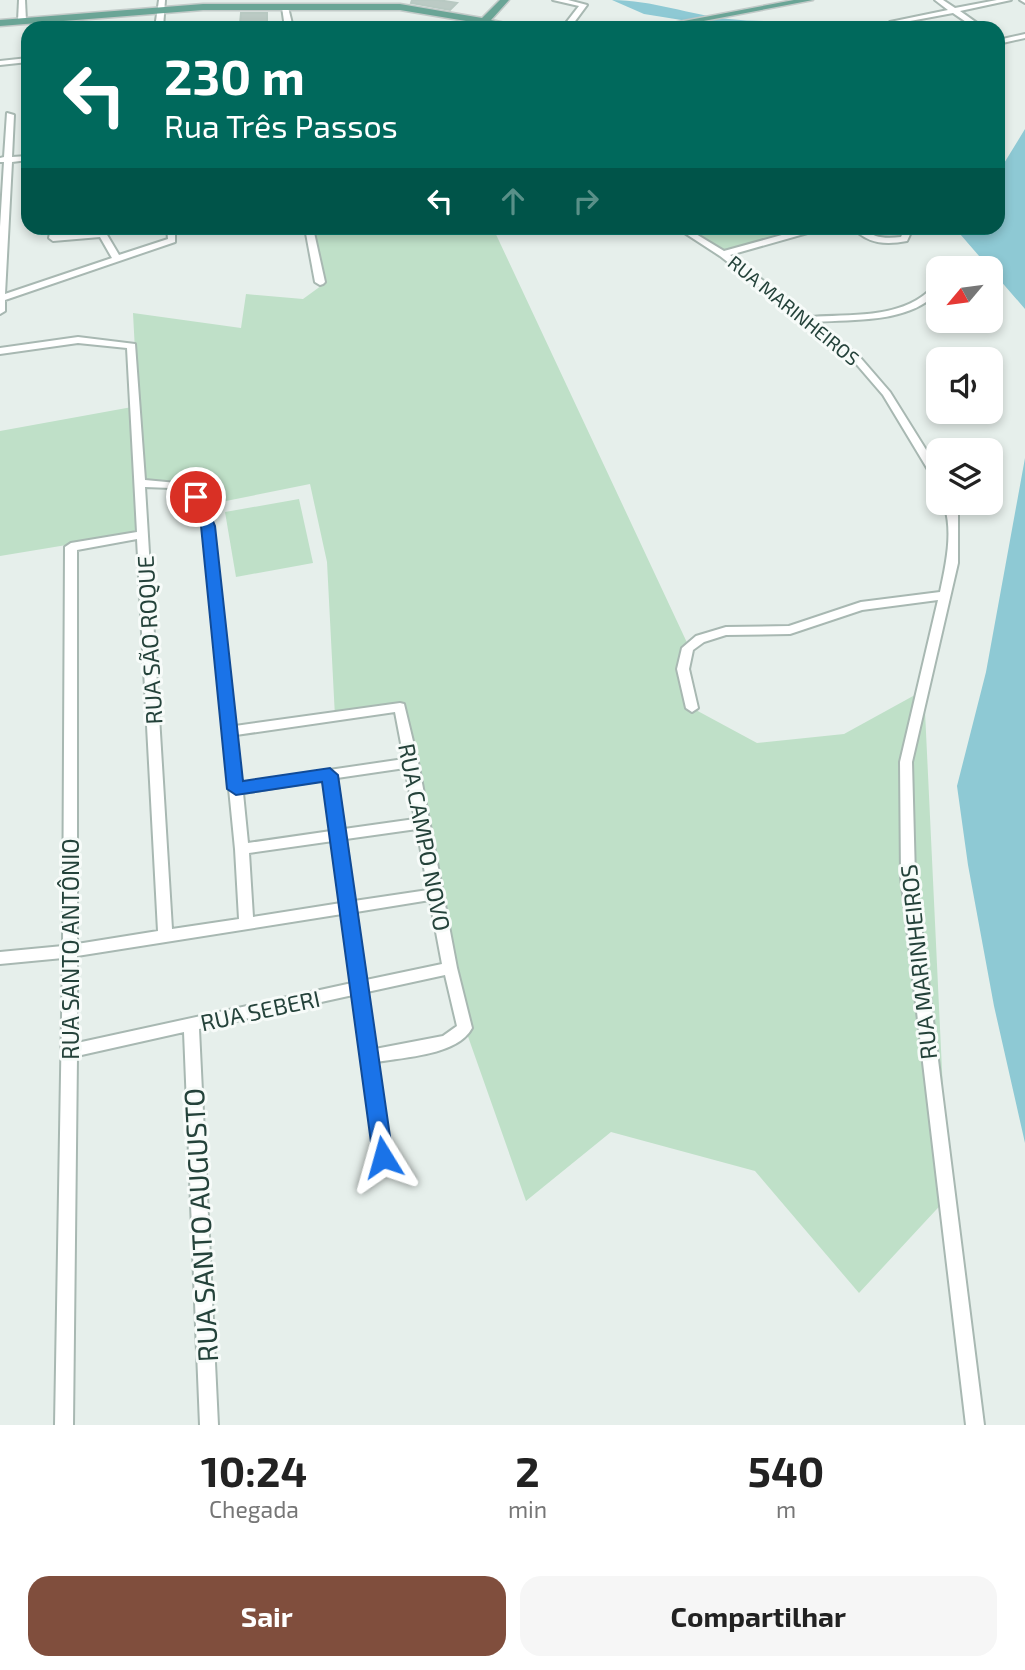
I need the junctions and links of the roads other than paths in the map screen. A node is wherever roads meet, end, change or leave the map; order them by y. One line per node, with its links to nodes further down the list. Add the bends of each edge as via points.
1 (22, 0): 13 (street)
2 (411, 0): 10 (main road)
3 (505, 0): 17 (main road)
4 (556, 0): 18 (street, via 584,5)
5 (809, 0): 19 (main road)
6 (938, 0): 11 (street)
7 (1008, 0): 11 (street)
8 (161, 7): 9 (main road); 13 (main road); 14 (main road)
9 (285, 8): 10 (main road); 15 (street)
10 (400, 9): 16 (main road)
11 (954, 11): 20 (street); 21 (street)
12 (21, 21): 23 (main road)
13 (22, 21)
14 (36, 21)
15 (288, 21)
16 (478, 21)
17 (485, 21)
18 (571, 21)
19 (693, 21)
20 (899, 21)
21 (969, 21)
22 (21, 23): 23 (main road)
23 (0, 25)
24 (1025, 36): 25 (street)
25 (1005, 40)
26 (21, 61): 27 (street)
27 (0, 63)
28 (10, 115): 29 (street)
29 (4, 160): 43 (street)
30 (54, 235): 31 (street)
31 (74, 235)
32 (103, 235): 41 (street)
33 (172, 235): 39 (street)
34 (310, 235): 42 (street)
35 (692, 235): 40 (street, RUA MARINHEIROS)
36 (790, 235): 40 (street)
37 (868, 235): 38 (street, via 890,242)
38 (906, 235)
39 (172, 240): 41 (street)
40 (723, 254): 46 (street, RUA MARINHEIROS)
41 (117, 259): 43 (street)
42 (320, 282)
43 (1, 299): 45 (street)
44 (926, 301): 46 (street, via 908,309)
45 (0, 310)
46 (810, 320): 49 (street, RUA MARINHEIROS, via 874,378)
47 (132, 346): 48 (street, via 78,340); 50 (street, RUA SÃO ROQUE)
48 (0, 351)
49 (926, 459)
50 (141, 483): 52 (street, RUA SÃO ROQUE); 55 (street, via 173,485 196,497 208,526)
51 (953, 515): 53 (street, RUA MARINHEIROS, via 952,564)
52 (143, 535): 65 (street, RUA SÃO ROQUE); 66 (street, RUA SANTO ANTÔNIO, via 71,547)
53 (945, 595): 54 (street, via 861,606 790,630 726,631 700,639 688,648 683,669); 76 (street, RUA MARINHEIROS, via 906,762 908,877)
54 (692, 708)
55 (229, 730): 56 (street, RUA CAMPO NOVO, via 400,707); 58 (street)
56 (412, 762): 57 (street); 59 (street, RUA CAMPO NOVO)
57 (330, 775): 58 (street); 60 (street)
58 (236, 789): 61 (street)
59 (423, 823): 60 (street); 62 (street, RUA CAMPO NOVO)
60 (337, 834): 61 (street); 63 (street)
61 (242, 849): 64 (street)
62 (435, 894): 63 (street); 68 (street, RUA CAMPO NOVO)
63 (349, 908): 64 (street); 69 (street)
64 (246, 923): 65 (street)
65 (165, 935): 66 (street)
66 (70, 951): 67 (street); 71 (street, RUA SANTO ANTÔNIO)
67 (0, 958)
68 (450, 968): 69 (street, RUA SEBERI); 72 (street, RUA CAMPO NOVO, via 465,1028 447,1042)
69 (359, 988): 70 (street, RUA SEBERI); 72 (street)
70 (191, 1025): 71 (street, RUA SEBERI); 75 (street, RUA SANTO AUGUSTO)
71 (70, 1051): 74 (street, RUA SANTO ANTÔNIO)
72 (369, 1057): 73 (street)
73 (383, 1157)
74 (64, 1425)
75 (209, 1425)
76 (975, 1425)

